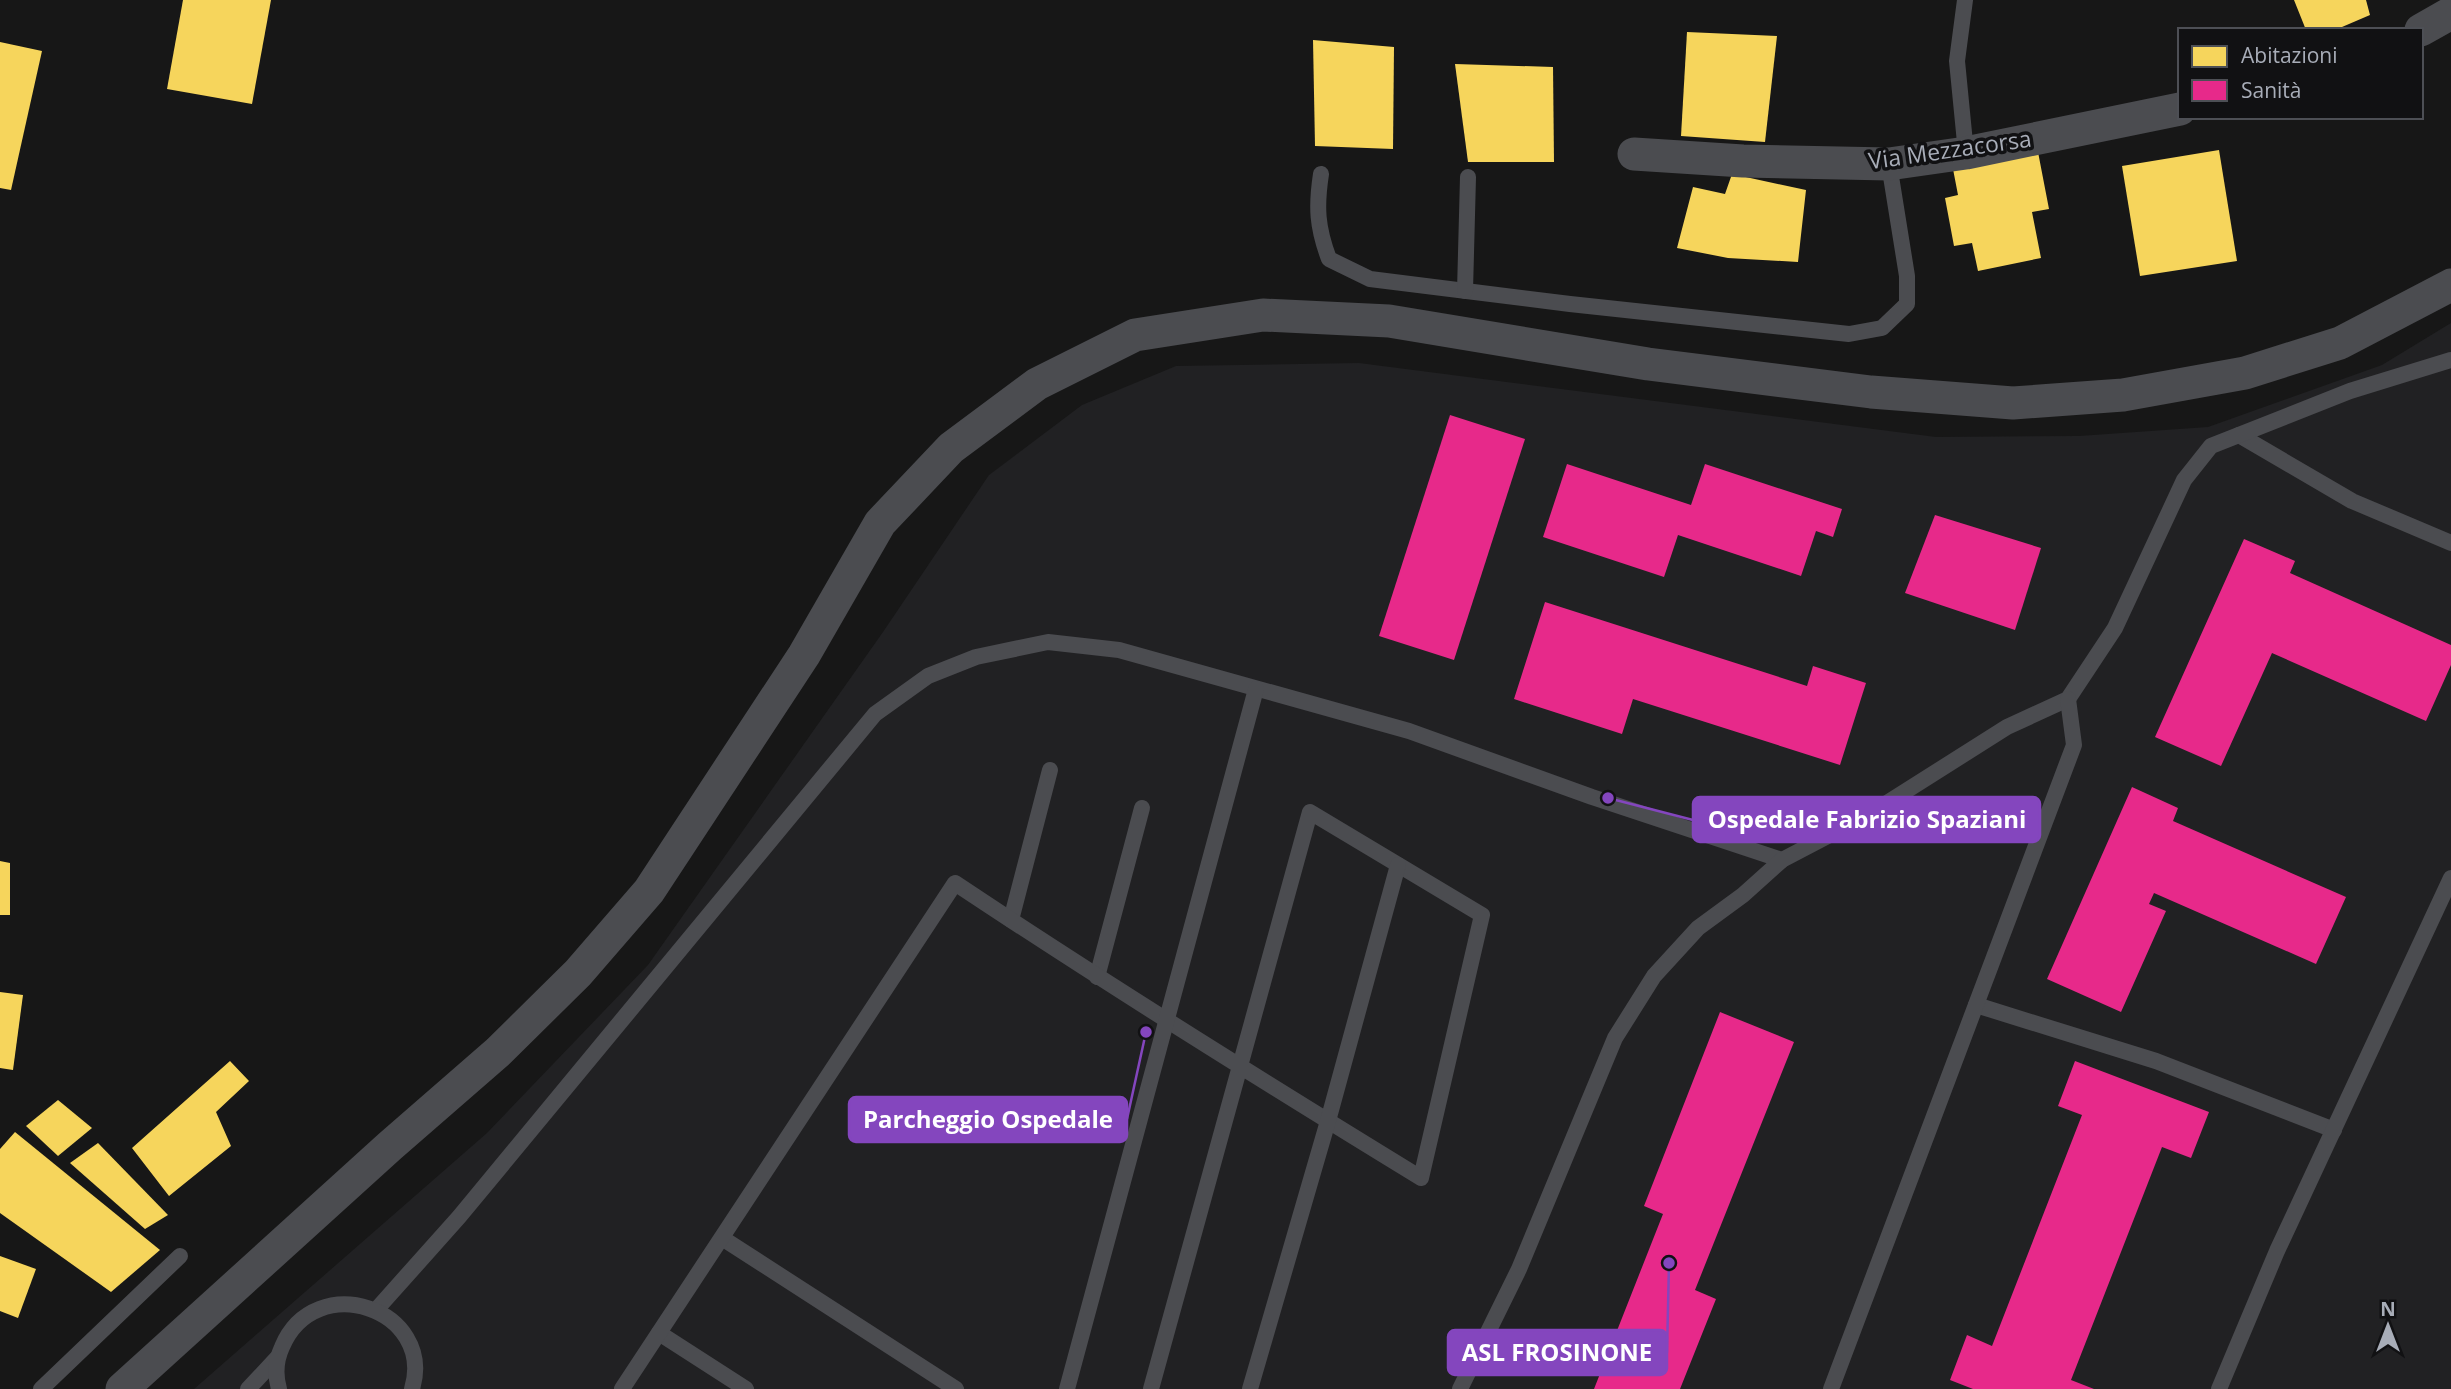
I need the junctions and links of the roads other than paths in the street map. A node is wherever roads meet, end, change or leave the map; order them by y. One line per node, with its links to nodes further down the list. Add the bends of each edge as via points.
1 (1965, 0): 5 (lane, via 1957,61)
2 (2451, 13): 3 (street)
3 (2423, 29)
4 (2178, 109): 5 (street, Via Mezzacorsa)
5 (1966, 153): 7 (street, Via Mezzacorsa)
6 (1634, 154): 7 (street, Via Mezzacorsa, via 1743,162)
7 (1889, 164): 11 (lane, via 1907,276 1907,304 1882,328 1849,334)
8 (1321, 174): 11 (lane, via 1319,233 1329,258 1370,279)
9 (1468, 177): 11 (lane)
10 (2451, 285): 35 (street, via 2340,343 2245,373 2123,395 2013,403 1871,393 1648,364 1389,321 1263,315 1135,335 1037,384 951,448 880,523 803,655 649,891 578,973 499,1052)
11 (1465, 291)
12 (2451, 360): 13 (lane, via 2350,391)
13 (2239, 435): 14 (lane, via 2352,501); 16 (lane, via 2211,446 2185,480 2115,628)
14 (2451, 543)
15 (1256, 689): 19 (lane, via 1409,731); 25 (lane); 31 (lane, via 1119,650 1048,642 976,657 928,676 875,714 459,1217)
16 (2068, 699): 19 (lane, via 2007,727 1868,815); 24 (lane, via 2074,745)
17 (1050, 770): 22 (lane)
18 (1142, 808): 23 (lane)
19 (1782, 860): 45 (lane, via 1698,928 1654,976 1615,1038 1519,1269)
20 (1398, 865): 26 (lane, via 1310,812); 27 (lane); 27 (lane, via 1482,915 1421,1178)
21 (2451, 878): 28 (lane)
22 (1011, 920): 23 (lane); 29 (lane, via 955,883)
23 (1097, 977): 25 (lane)
24 (1976, 1005): 28 (lane, via 2156,1062); 46 (lane)
25 (1165, 1021): 26 (lane); 42 (lane)
26 (1241, 1068): 27 (lane); 43 (lane)
27 (1328, 1121): 44 (lane)
28 (2334, 1130): 47 (lane)
29 (722, 1238): 32 (lane); 41 (lane)
30 (180, 1256): 34 (lane)
31 (376, 1310): 33 (lane, via 352,1303 327,1306 304,1316 287,1335); 38 (lane, via 394,1322 407,1340 413,1360)
32 (659, 1333): 39 (lane); 40 (lane)
33 (277, 1358): 36 (lane); 37 (lane)
34 (41, 1389)
35 (122, 1389)
36 (248, 1389)
37 (279, 1389)
38 (412, 1389)
39 (622, 1389)
40 (746, 1389)
41 (956, 1389)
42 (1067, 1389)
43 (1151, 1389)
44 (1250, 1389)
45 (1460, 1389)
46 (1831, 1389)
47 (2219, 1389)

